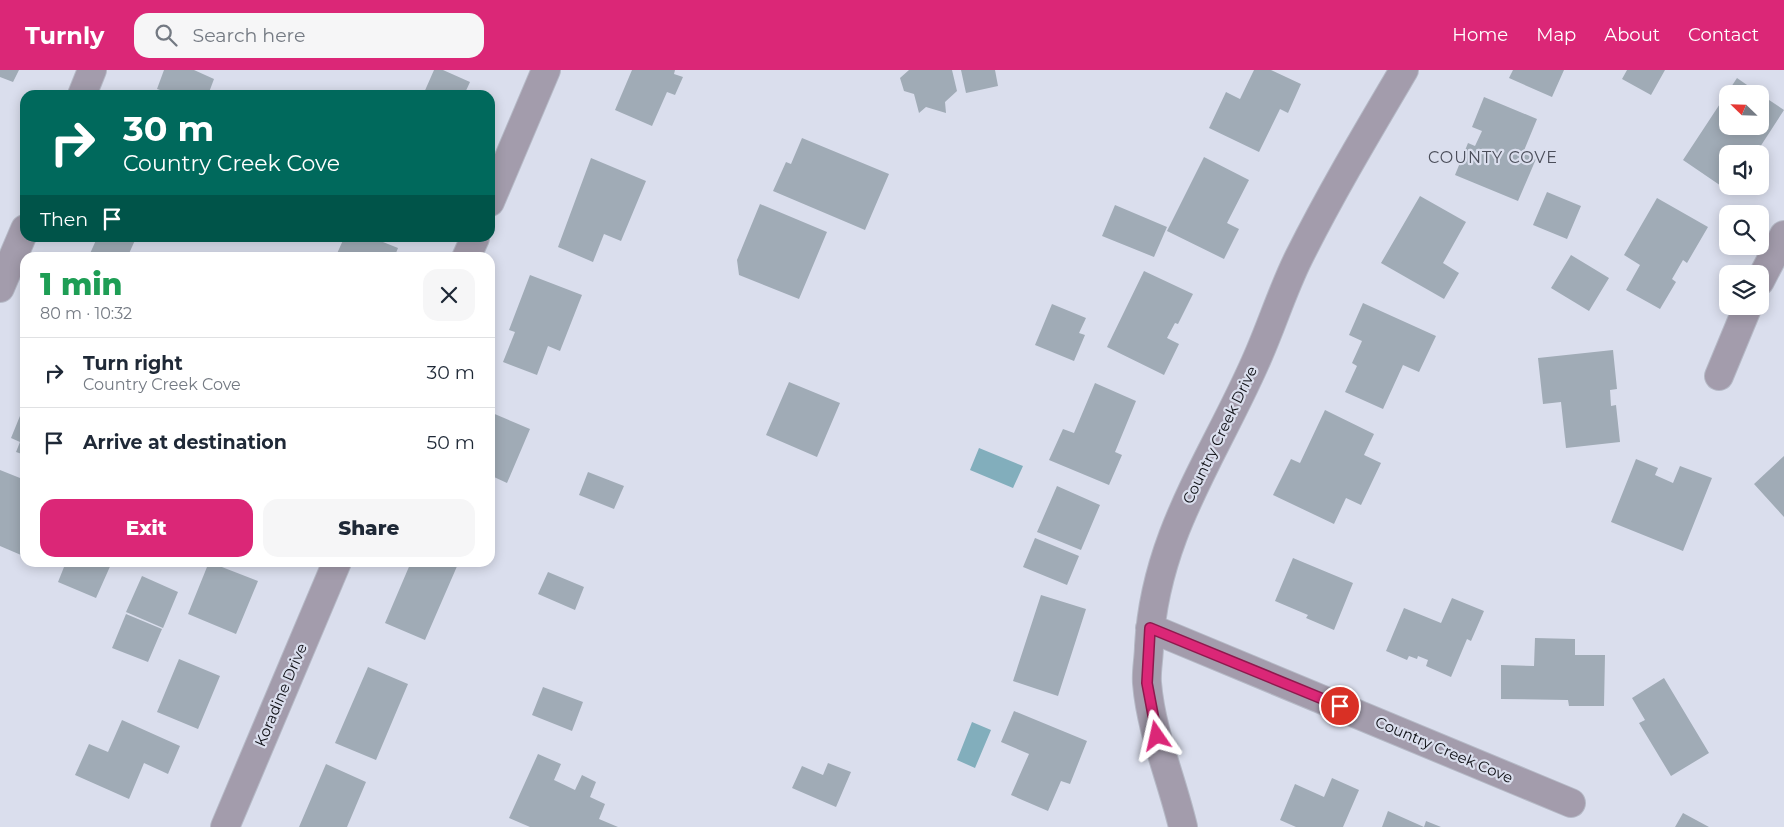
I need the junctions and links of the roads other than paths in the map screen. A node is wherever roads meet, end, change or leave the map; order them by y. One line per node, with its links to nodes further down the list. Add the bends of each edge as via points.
1 (92, 70): 4 (street)
2 (546, 70): 5 (street)
3 (1404, 70): 13 (street, Country Creek Drive, via 1298,258 1255,364 1195,482 1161,567)
4 (84, 90)
5 (495, 190)
6 (1784, 235): 8 (street)
7 (20, 241): 9 (street)
8 (1768, 265)
9 (0, 288)
10 (1744, 315): 11 (street)
11 (1719, 376)
12 (335, 567): 15 (street, Koradine Drive)
13 (1150, 628): 14 (street, Country Creek Cove); 16 (street, Country Creek Drive, via 1147,683 1157,736)
14 (1570, 803)
15 (224, 827)
16 (1183, 827)

